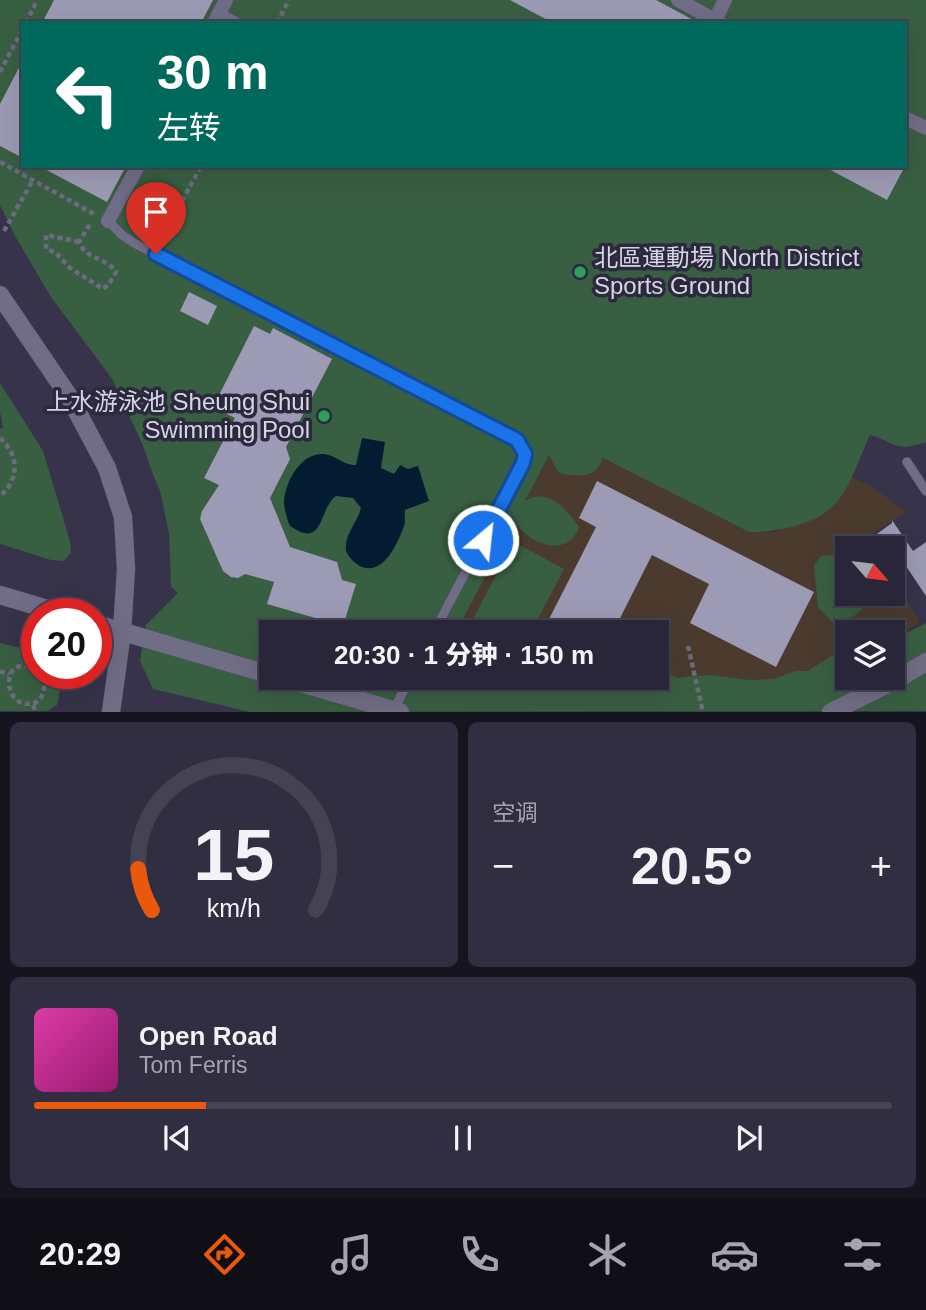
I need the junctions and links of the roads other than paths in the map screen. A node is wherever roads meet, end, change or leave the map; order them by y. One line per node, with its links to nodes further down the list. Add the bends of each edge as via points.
1 (226, 0): 5 (street)
2 (678, 0): 4 (street)
3 (725, 0): 6 (street)
4 (695, 4): 6 (street)
5 (216, 19)
6 (718, 21)
7 (907, 119): 8 (street)
8 (926, 128)
9 (137, 168): 10 (street)
10 (108, 221): 16 (lane, via 134,243 517,440 525,454 523,463)
11 (0, 295): 18 (street, via 70,398 107,468 123,517)
12 (907, 461): 13 (lane)
13 (926, 491)
14 (0, 595): 15 (street)
15 (21, 601)
16 (441, 620)
17 (112, 629): 18 (street)
18 (122, 632): 20 (street); 23 (street, via 117,680)
19 (926, 662): 25 (street)
20 (259, 672)
21 (325, 690): 24 (street)
22 (405, 690): 24 (lane)
23 (108, 710)
24 (397, 711)
25 (831, 712)

